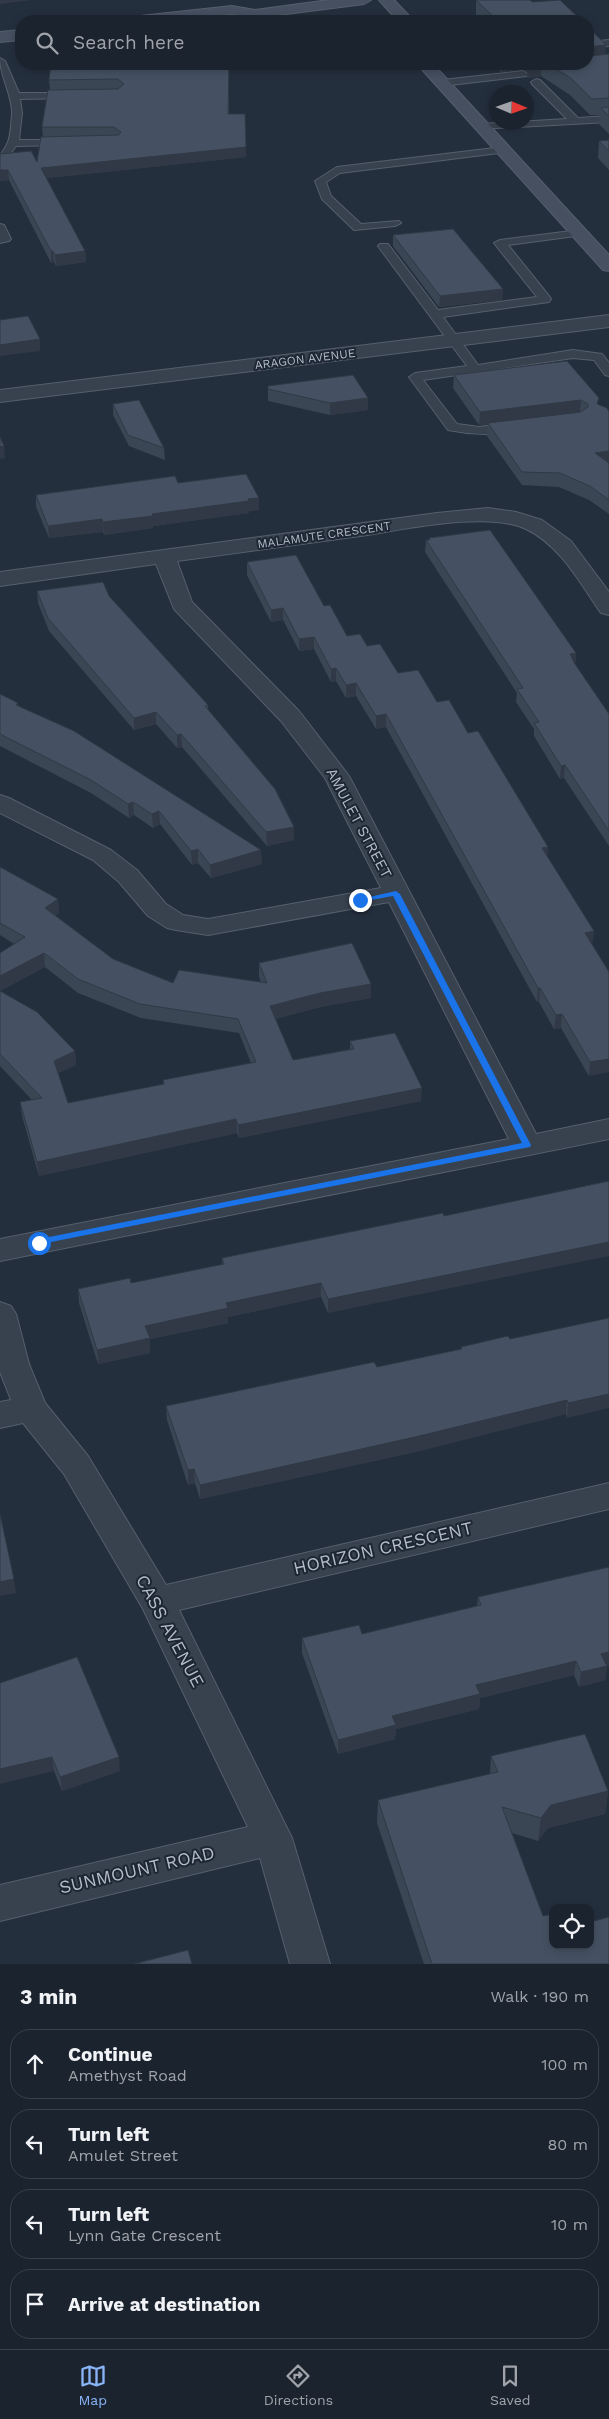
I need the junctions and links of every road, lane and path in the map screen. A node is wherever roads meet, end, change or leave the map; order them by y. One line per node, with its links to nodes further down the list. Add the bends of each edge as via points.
1 (268, 0): 4 (main road, via 244,3)
2 (386, 0): 7 (main road)
3 (354, 1): 4 (main road, via 255,14); 6 (main road)
4 (232, 10): 5 (main road)
5 (190, 15)
6 (360, 15)
7 (400, 15)
8 (15, 36): 9 (main road)
9 (0, 37)
10 (609, 43): 11 (lane)
11 (594, 44)
12 (0, 61): 18 (lane)
13 (431, 70): 15 (main road)
14 (522, 74): 15 (lane)
15 (442, 82): 22 (main road)
16 (536, 82): 21 (lane)
17 (0, 94): 18 (lane)
18 (15, 94): 19 (lane); 24 (lane, via 17,113)
19 (81, 94)
20 (609, 118): 21 (lane)
21 (576, 122): 22 (lane)
22 (482, 127): 25 (main road)
23 (78, 142): 24 (lane)
24 (13, 143): 26 (lane)
25 (503, 150): 27 (lane, via 337,170 320,181 326,197 358,228); 29 (main road)
26 (2, 155)
27 (395, 223)
28 (0, 227): 30 (lane, via 5,240)
29 (579, 234): 32 (main road); 33 (lane, via 500,243 545,299)
30 (0, 240)
31 (384, 246): 33 (lane)
32 (609, 266)
33 (434, 314): 35 (lane)
34 (609, 321): 35 (street, ARAGON AVENUE)
35 (455, 341): 36 (lane); 38 (street, ARAGON AVENUE)
36 (475, 369): 37 (lane, via 574,354 598,358); 39 (lane, via 415,377 452,427 479,431)
37 (609, 372)
38 (0, 396)
39 (525, 426)
40 (164, 557): 41 (street, MALAMUTE CRESCENT); 42 (street, MALAMUTE CRESCENT, via 437,519 494,515 527,520 550,532); 44 (street, AMULET STREET, via 182,604 290,716 337,776)
41 (0, 579)
42 (609, 608)
43 (0, 803): 44 (street, via 102,855 128,876 157,910 176,922 208,927)
44 (396, 894): 46 (street, AMULET STREET)
45 (609, 1130): 46 (street)
46 (527, 1145): 47 (street)
47 (0, 1250)
48 (0, 1314): 49 (street, CASS AVENUE, via 13,1364)
49 (15, 1412): 51 (street, CASS AVENUE, via 76,1465)
50 (609, 1496): 51 (street, HORIZON CRESCENT)
51 (157, 1601): 52 (street, CASS AVENUE)
52 (274, 1838): 53 (street, SUNMOUNT ROAD); 54 (street, CASS AVENUE)
53 (0, 1903)
54 (310, 1964)

